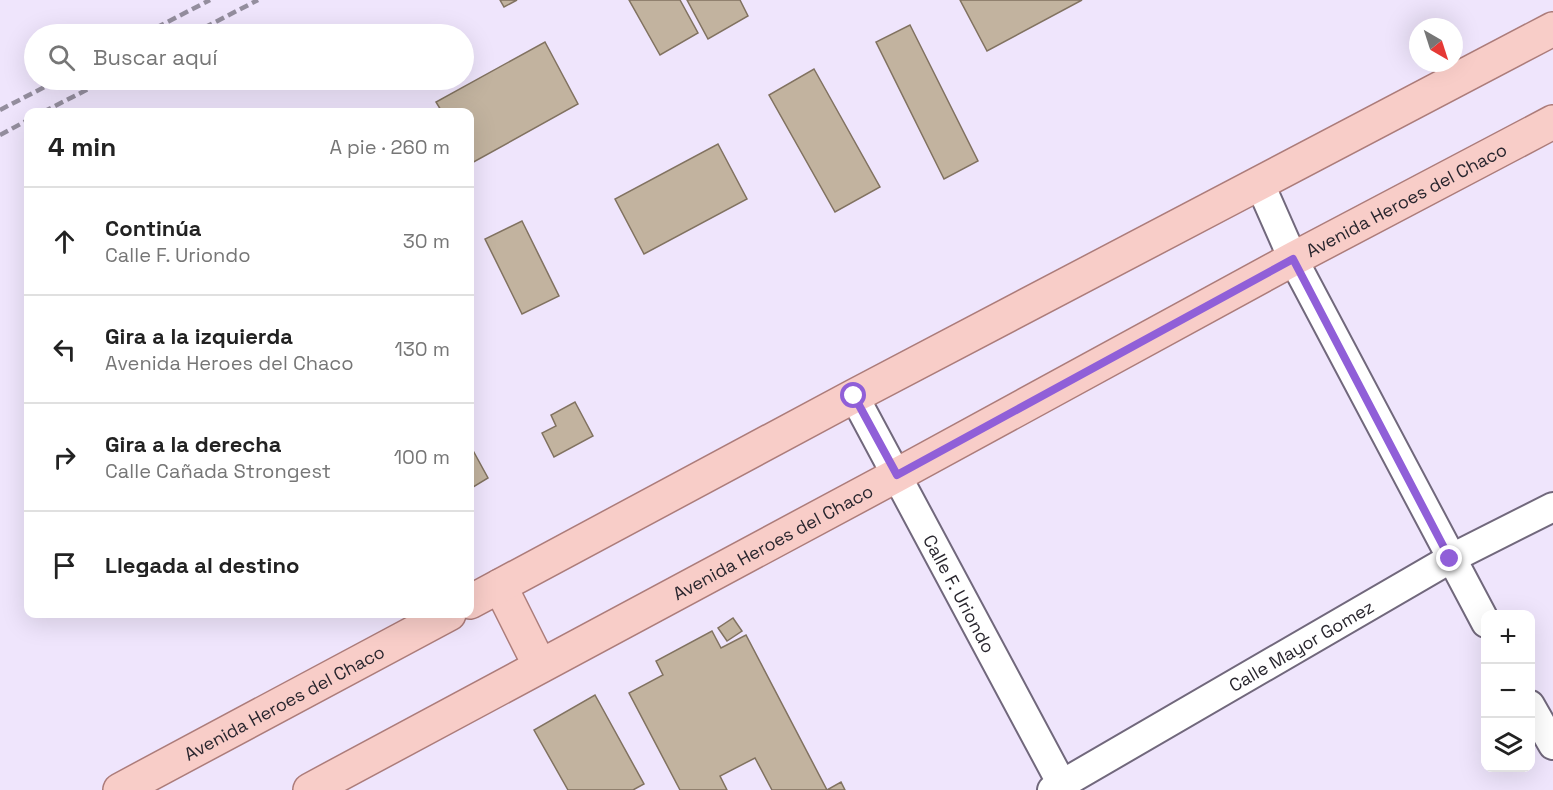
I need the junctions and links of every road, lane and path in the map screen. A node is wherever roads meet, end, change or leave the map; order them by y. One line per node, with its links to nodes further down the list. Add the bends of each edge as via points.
1 (1553, 29): 3 (main road)
2 (1553, 122): 4 (main road, Avenida Heroes del Chaco)
3 (1259, 182): 4 (street); 5 (main road)
4 (1293, 259): 6 (main road, Avenida Heroes del Chaco); 8 (street)
5 (854, 396): 6 (street, Calle F. Uriondo); 9 (main road)
6 (897, 475): 13 (main road, Avenida Heroes del Chaco); 17 (street, Calle F. Uriondo)
7 (1553, 507): 8 (street, Calle Mayor Gomez)
8 (1450, 559): 11 (street); 17 (street, Calle Mayor Gomez)
9 (500, 586): 10 (main road); 13 (main road)
10 (474, 600)
11 (1481, 616)
12 (442, 618): 16 (main road, Avenida Heroes del Chaco)
13 (540, 666): 18 (main road, Avenida Heroes del Chaco)
14 (1535, 714): 15 (street)
15 (1553, 746)
16 (129, 788)
17 (1060, 788)
18 (310, 790)

